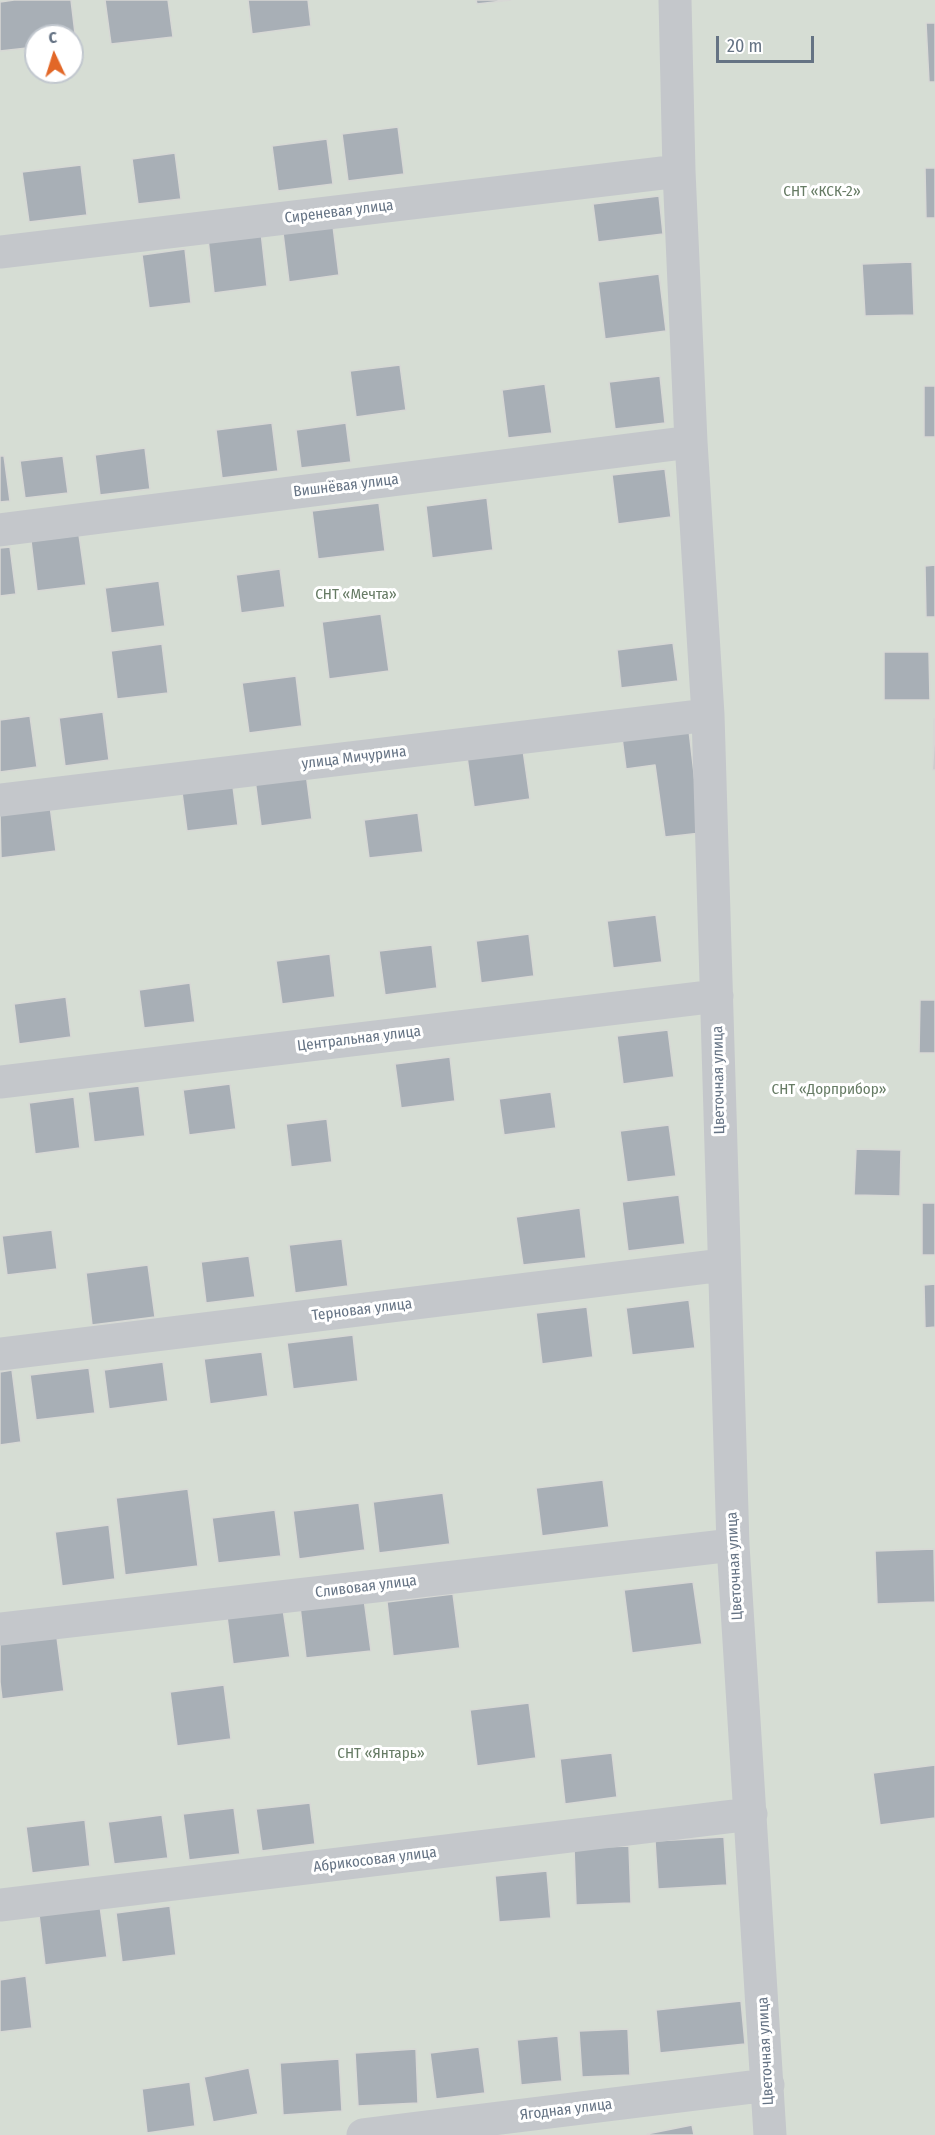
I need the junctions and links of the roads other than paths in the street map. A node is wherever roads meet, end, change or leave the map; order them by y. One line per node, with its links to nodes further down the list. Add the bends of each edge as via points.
1 (675, 0): 2 (street, Цветочная улица)
2 (679, 171): 3 (street, Сиреневая улица); 4 (street, Цветочная улица)
3 (0, 252)
4 (691, 442): 5 (street, Вишнёвая улица); 6 (street, Цветочная улица)
5 (0, 530)
6 (708, 715): 7 (street, улица Мичурина); 8 (street, Цветочная улица)
7 (0, 800)
8 (717, 996): 9 (street, Центральная улица); 10 (street, Цветочная улица)
9 (0, 1082)
10 (723, 1265): 11 (street, Терновая улица); 12 (street, Цветочная улица)
11 (0, 1354)
12 (733, 1545): 13 (street, Сливовая улица); 14 (street, Цветочная улица)
13 (0, 1629)
14 (751, 1814): 15 (street, Абрикосовая улица); 16 (street, Цветочная улица)
15 (0, 1905)
16 (768, 2085): 17 (street, Ягодная улица); 18 (street, Цветочная улица)
17 (363, 2135)
18 (771, 2135)

